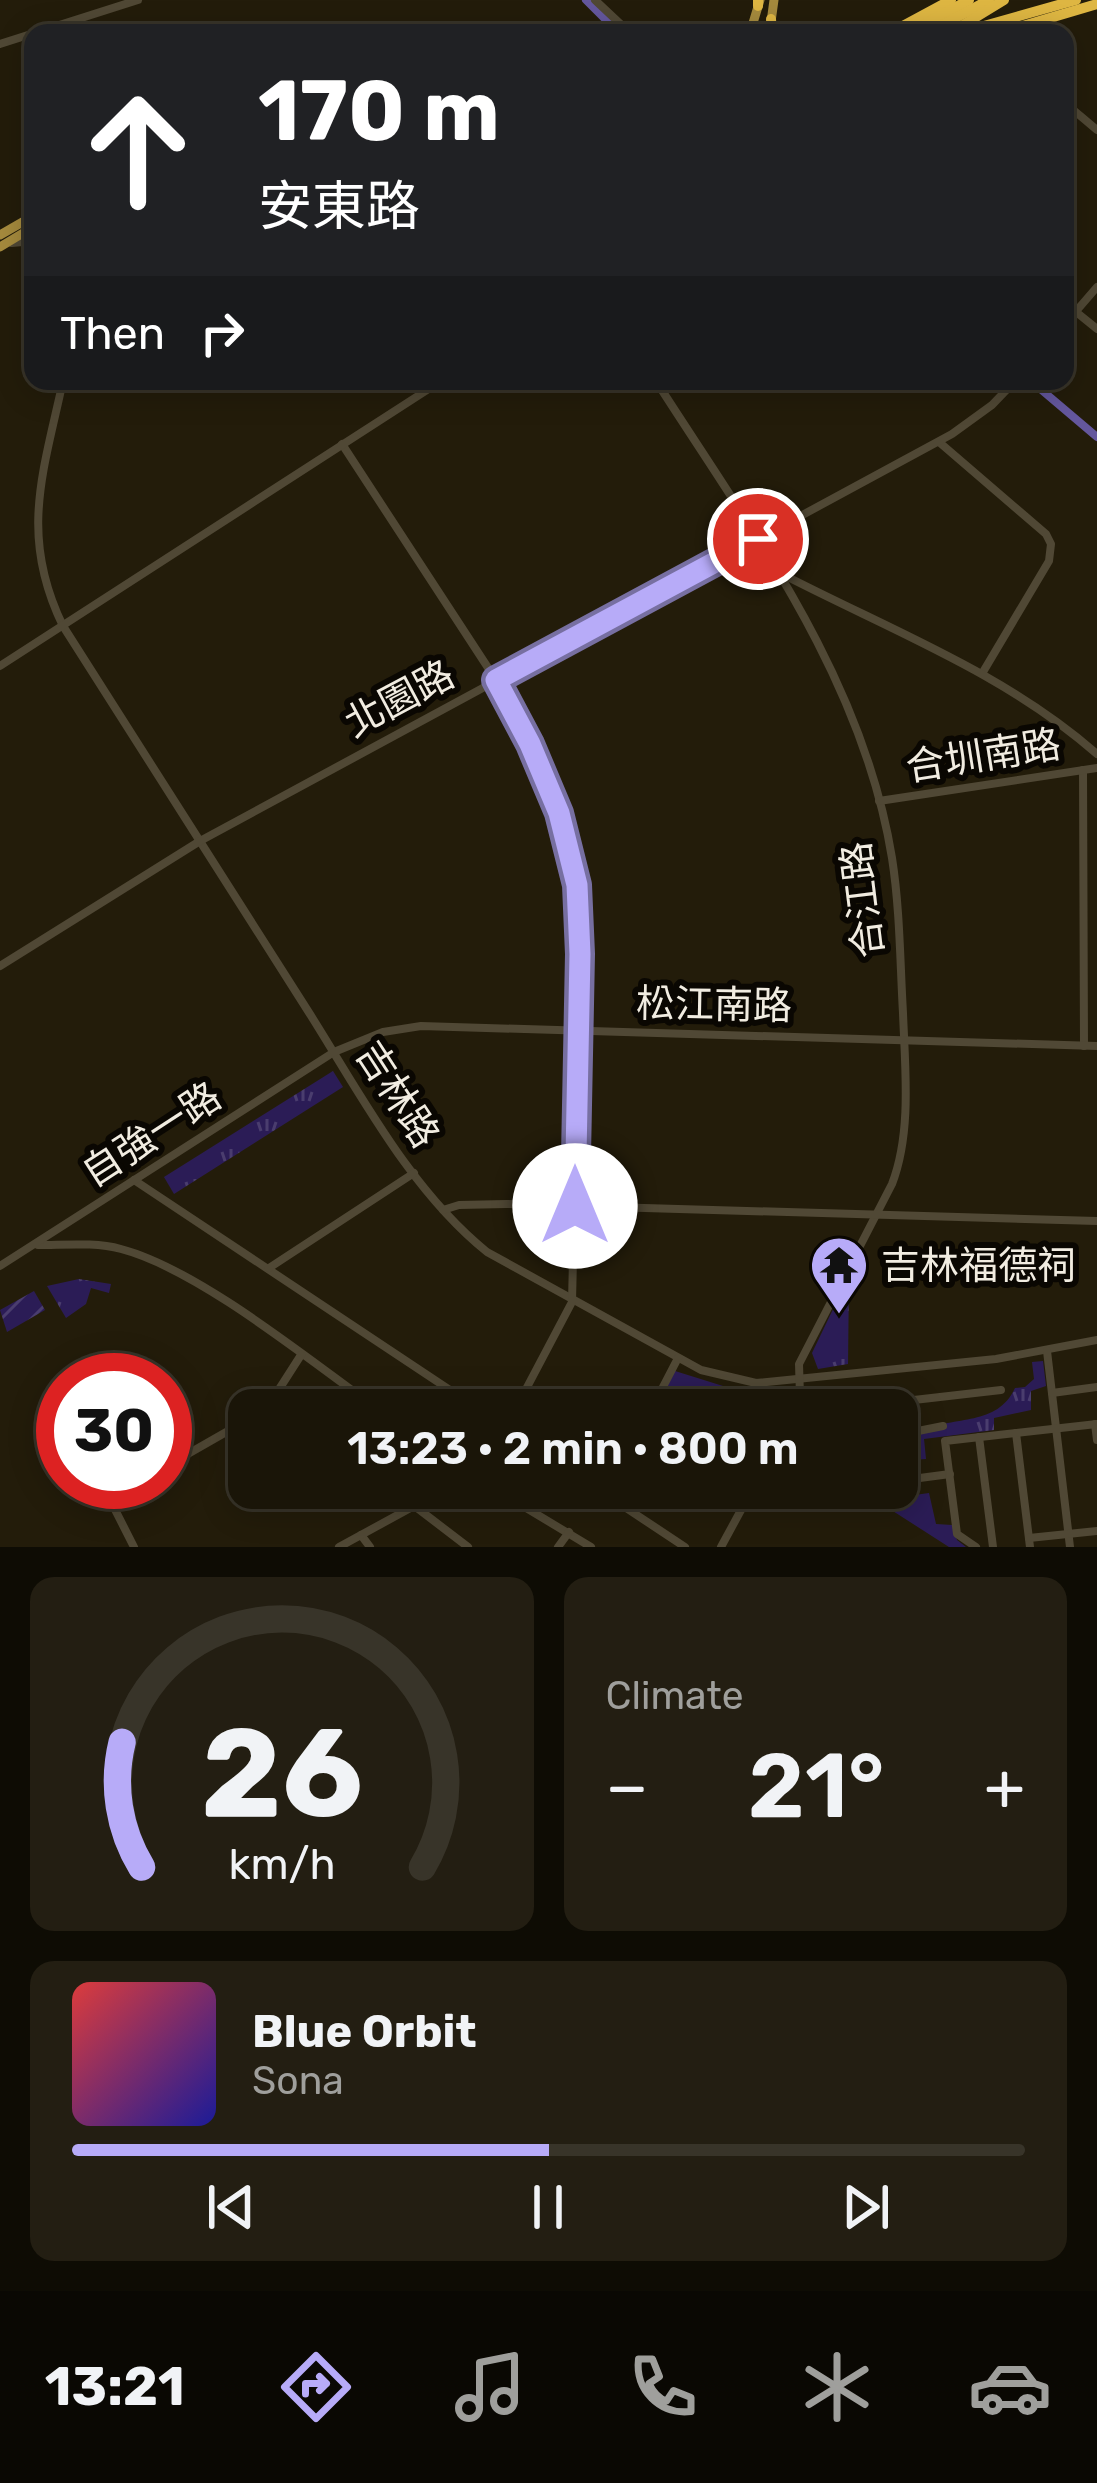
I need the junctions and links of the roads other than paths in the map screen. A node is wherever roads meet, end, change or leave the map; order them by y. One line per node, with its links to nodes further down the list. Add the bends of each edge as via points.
1 (138, 0): 11 (street)
2 (595, 0): 12 (street)
3 (774, 0): 10 (main road)
4 (951, 0): 14 (highway)
5 (969, 0): 15 (highway)
6 (989, 0): 16 (highway)
7 (1004, 0): 17 (highway)
8 (1076, 0): 18 (highway)
9 (1097, 4): 19 (highway)
10 (771, 19): 13 (highway)
11 (63, 24)
12 (620, 24)
13 (771, 24)
14 (907, 24)
15 (925, 24)
16 (955, 24)
17 (957, 24)
18 (991, 24)
19 (1029, 24)
20 (1074, 111): 21 (street)
21 (1097, 130)
22 (1097, 287): 23 (street)
23 (1076, 312): 24 (street)
24 (1097, 329)
25 (61, 390): 33 (street, 吉林路, via 36,517 40,571)
26 (427, 390): 30 (street)
27 (662, 390): 31 (street, 合江路)
28 (1007, 390): 29 (street, 北園路)
29 (938, 442): 31 (street, 北園路); 35 (street, via 1051,544 1049,561)
30 (342, 444): 33 (street); 36 (street)
31 (758, 539): 32 (street, 合江路); 36 (street, 北園路)
32 (780, 573): 35 (street); 40 (street, 合江路, via 820,642)
33 (63, 626): 34 (street); 41 (street, 吉林路)
34 (0, 666)
35 (983, 672): 37 (street)
36 (496, 680): 41 (street, 北園路); 43 (street, via 559,813 575,876)
37 (1097, 754)
38 (1097, 768): 39 (street, 合圳南路)
39 (1083, 770): 40 (street, 合圳南路); 45 (street)
40 (879, 801): 44 (street, 合江路, via 892,859)
41 (200, 841): 42 (street, 北園路); 47 (street, 吉林路)
42 (0, 967)
43 (576, 1030): 44 (street, 松江南路); 47 (street, 松江南路, via 421,1026); 50 (street)
44 (904, 1039): 45 (street, 松江南路); 52 (street, 合江路, via 903,1144)
45 (1084, 1046): 46 (street, 松江南路)
46 (1097, 1046)
47 (334, 1052): 48 (street, 吉林路); 49 (street, 自強一路)
48 (414, 1173): 51 (street, 吉林路); 56 (street)
49 (134, 1180): 54 (street, 自強一路); 56 (street)
50 (575, 1206): 51 (street); 52 (street); 57 (street)
51 (443, 1210): 57 (street, 吉林路, via 487,1252)
52 (875, 1215): 53 (street); 62 (street, 合江路, via 806,1348)
53 (1097, 1221)
54 (33, 1245): 55 (street, 自強一路); 60 (street, via 138,1254)
55 (0, 1266)
56 (268, 1268): 66 (street)
57 (572, 1302): 61 (street, 吉林路); 67 (street)
58 (1097, 1340): 59 (street, 吉林路)
59 (1047, 1351): 62 (street, 吉林路); 71 (street)
60 (301, 1355): 64 (street); 65 (street)
61 (678, 1358): 62 (street, 吉林路, via 756,1383); 68 (street)
62 (800, 1381): 69 (street, 合江路)
63 (1097, 1387): 71 (street)
64 (280, 1389)
65 (349, 1389)
66 (449, 1389)
67 (526, 1389)
68 (662, 1389)
69 (798, 1389)
70 (1001, 1390): 72 (street)
71 (1052, 1393): 75 (street)
72 (918, 1402)
73 (1096, 1424): 75 (street); 80 (street)
74 (943, 1426): 77 (street)
75 (1056, 1428): 78 (street); 92 (street)
76 (228, 1431): 81 (street)
77 (918, 1431)
78 (1016, 1433): 79 (street); 94 (street)
79 (979, 1437): 82 (street, via 945,1441); 104 (street)
80 (1097, 1440)
81 (192, 1452)
82 (950, 1474): 83 (street); 103 (street, via 957,1534)
83 (918, 1478)
84 (115, 1509): 95 (street)
85 (410, 1509): 93 (street)
86 (423, 1509): 98 (street)
87 (529, 1509): 91 (street)
88 (633, 1509): 101 (street)
89 (742, 1509): 102 (street)
90 (1097, 1531): 92 (street)
91 (569, 1532): 99 (street); 100 (street)
92 (1069, 1534): 94 (street); 105 (street)
93 (361, 1535): 96 (street); 97 (street)
94 (1030, 1542)
95 (134, 1547)
96 (339, 1547)
97 (370, 1547)
98 (468, 1547)
99 (558, 1547)
100 (591, 1547)
101 (685, 1547)
102 (721, 1547)
103 (976, 1547)
104 (993, 1547)
105 (1070, 1547)

